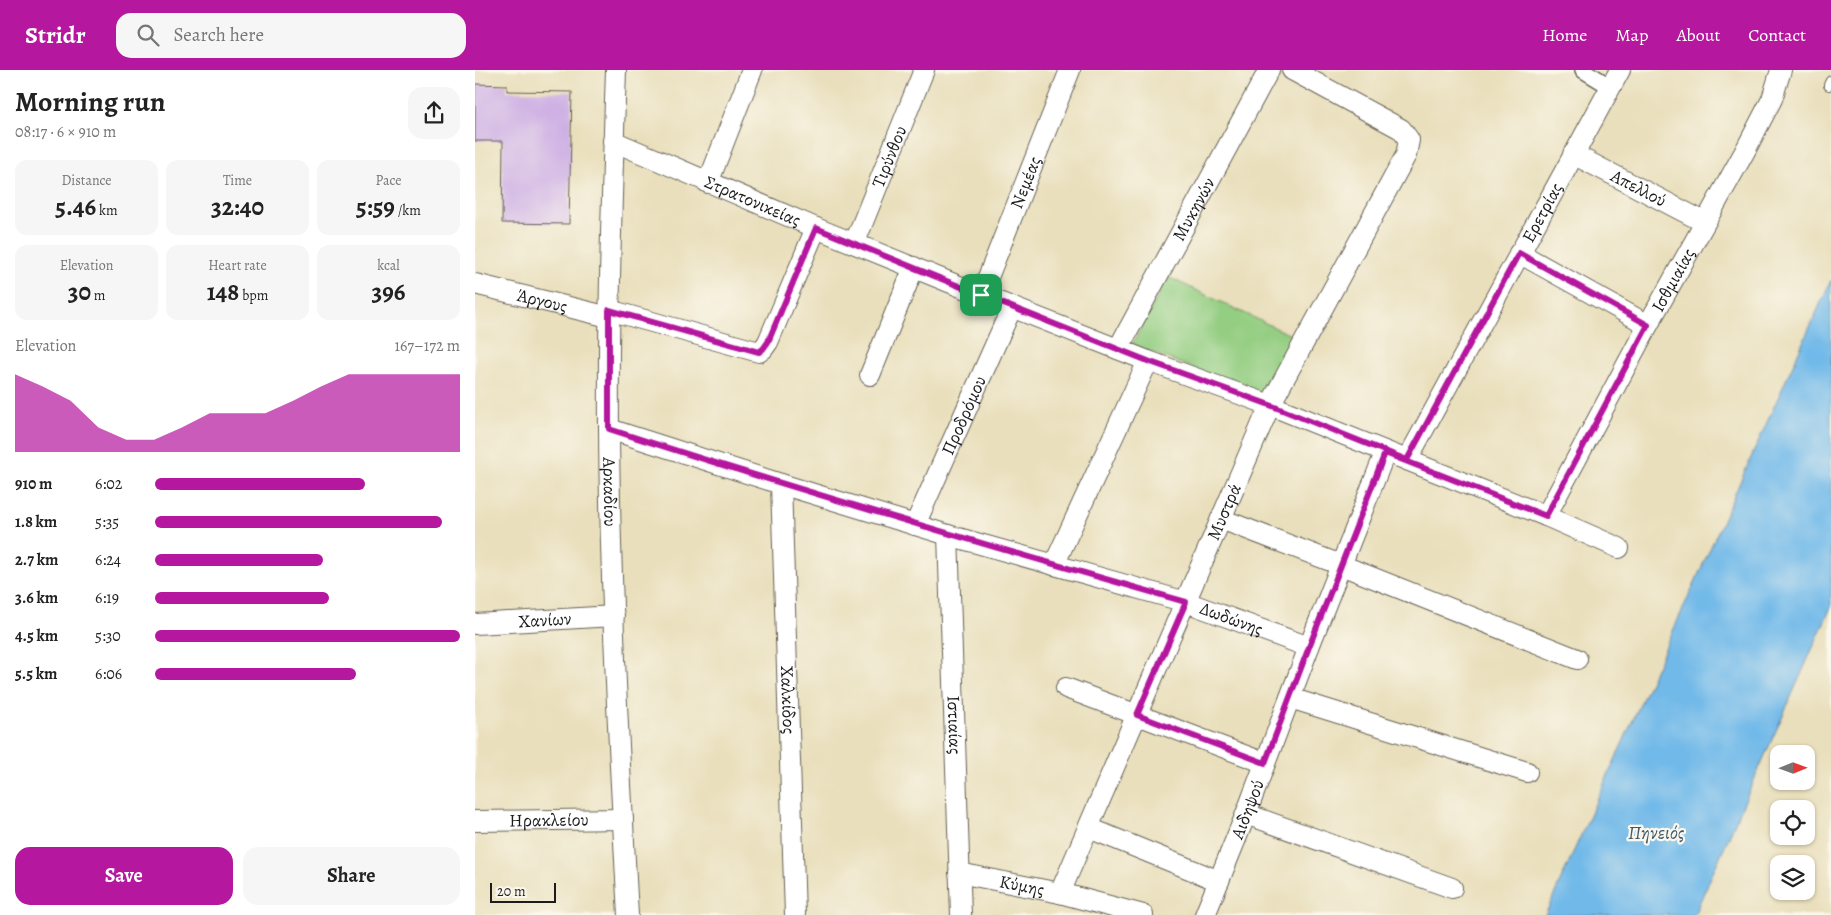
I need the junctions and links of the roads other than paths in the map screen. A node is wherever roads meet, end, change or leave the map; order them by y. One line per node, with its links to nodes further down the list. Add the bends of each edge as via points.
1 (616, 70): 10 (street, Αρκαδίου)
2 (753, 70): 12 (street)
3 (924, 70): 15 (street, Τιρύνθου)
4 (1070, 70): 19 (street, Νεμέας)
5 (1269, 70): 23 (street, Μυκηνών)
6 (1292, 70): 26 (street, Μυστρά, via 1401,129 1409,140 1406,155)
7 (1583, 70): 9 (street)
8 (1781, 70): 13 (street, Ισθμιαίας, via 1772,99)
9 (1616, 78): 11 (street, Ερετρίας)
10 (613, 141): 12 (street, Στρατονικείας); 21 (street, Αρκαδίου)
11 (1573, 154): 13 (street, Απελλού); 16 (street, Ερετρίας)
12 (708, 183): 14 (street, Στρατονικείας)
13 (1704, 222): 22 (street, Ισθμιαίας)
14 (816, 228): 15 (street, Στρατονικείας); 21 (street, Άργους, via 768,342 759,352)
15 (855, 242): 17 (street, Στρατονικείας)
16 (1519, 253): 22 (street); 29 (street, Ερετρίας)
17 (914, 267): 19 (street, Στρατονικείας); 25 (street)
18 (475, 284): 21 (street, Άργους)
19 (981, 295): 20 (street, Στρατονικείας)
20 (1012, 307): 23 (street, Στρατονικείας); 33 (street, Προδρόμου)
21 (609, 314): 27 (street, Αρκαδίου)
22 (1648, 325): 31 (street, Ισθμιαίας)
23 (1118, 349): 24 (street, Στρατονικείας)
24 (1148, 361): 26 (street, Στρατονικείας); 36 (street)
25 (870, 375)
26 (1270, 405): 28 (street, Στρατονικείας); 32 (street, Μυστρά)
27 (609, 429): 30 (street, Δωδώνης); 39 (street, Αρκαδίου)
28 (1385, 453): 29 (street, Στρατονικείας); 37 (street, Αιδηψού)
29 (1407, 460): 31 (street, Στρατονικείας)
30 (781, 484): 33 (street, Δωδώνης); 57 (street, Χαλκίδος)
31 (1546, 516): 35 (street, Στρατονικείας)
32 (1221, 519): 37 (street); 38 (street, Μυστρά)
33 (915, 524): 34 (street, Δωδώνης)
34 (948, 535): 36 (street, Δωδώνης); 52 (street, Ιστιαίας)
35 (1619, 548)
36 (1055, 565): 38 (street, Δωδώνης)
37 (1341, 565): 41 (street, Αιδηψού); 42 (street)
38 (1186, 602): 41 (street, Δωδώνης); 45 (street, Μυστρά)
39 (614, 616): 40 (street, Χανίων); 49 (street, Αρκαδίου)
40 (475, 624)
41 (1309, 647): 44 (street, Αιδηψού)
42 (1577, 659)
43 (1067, 688): 45 (street)
44 (1290, 698): 46 (street, Αιδηψού); 47 (street)
45 (1137, 715): 46 (street); 51 (street, Μυστρά)
46 (1265, 763): 48 (street, Αιδηψού)
47 (1527, 772)
48 (1246, 814): 53 (street, Αιδηψού); 54 (street)
49 (623, 819): 50 (street, Ηρακλείου); 56 (street, Αρκαδίου)
50 (475, 821)
51 (1089, 828): 53 (street); 55 (street, Μυστρά)
52 (959, 873): 55 (street, Κύμης); 58 (street, Ιστιαίας)
53 (1219, 881): 60 (street, Αιδηψού)
54 (1452, 888)
55 (1060, 893): 59 (street, Κύμης)
56 (628, 915)
57 (795, 915)
58 (961, 915)
59 (1143, 915)
60 (1205, 915)

